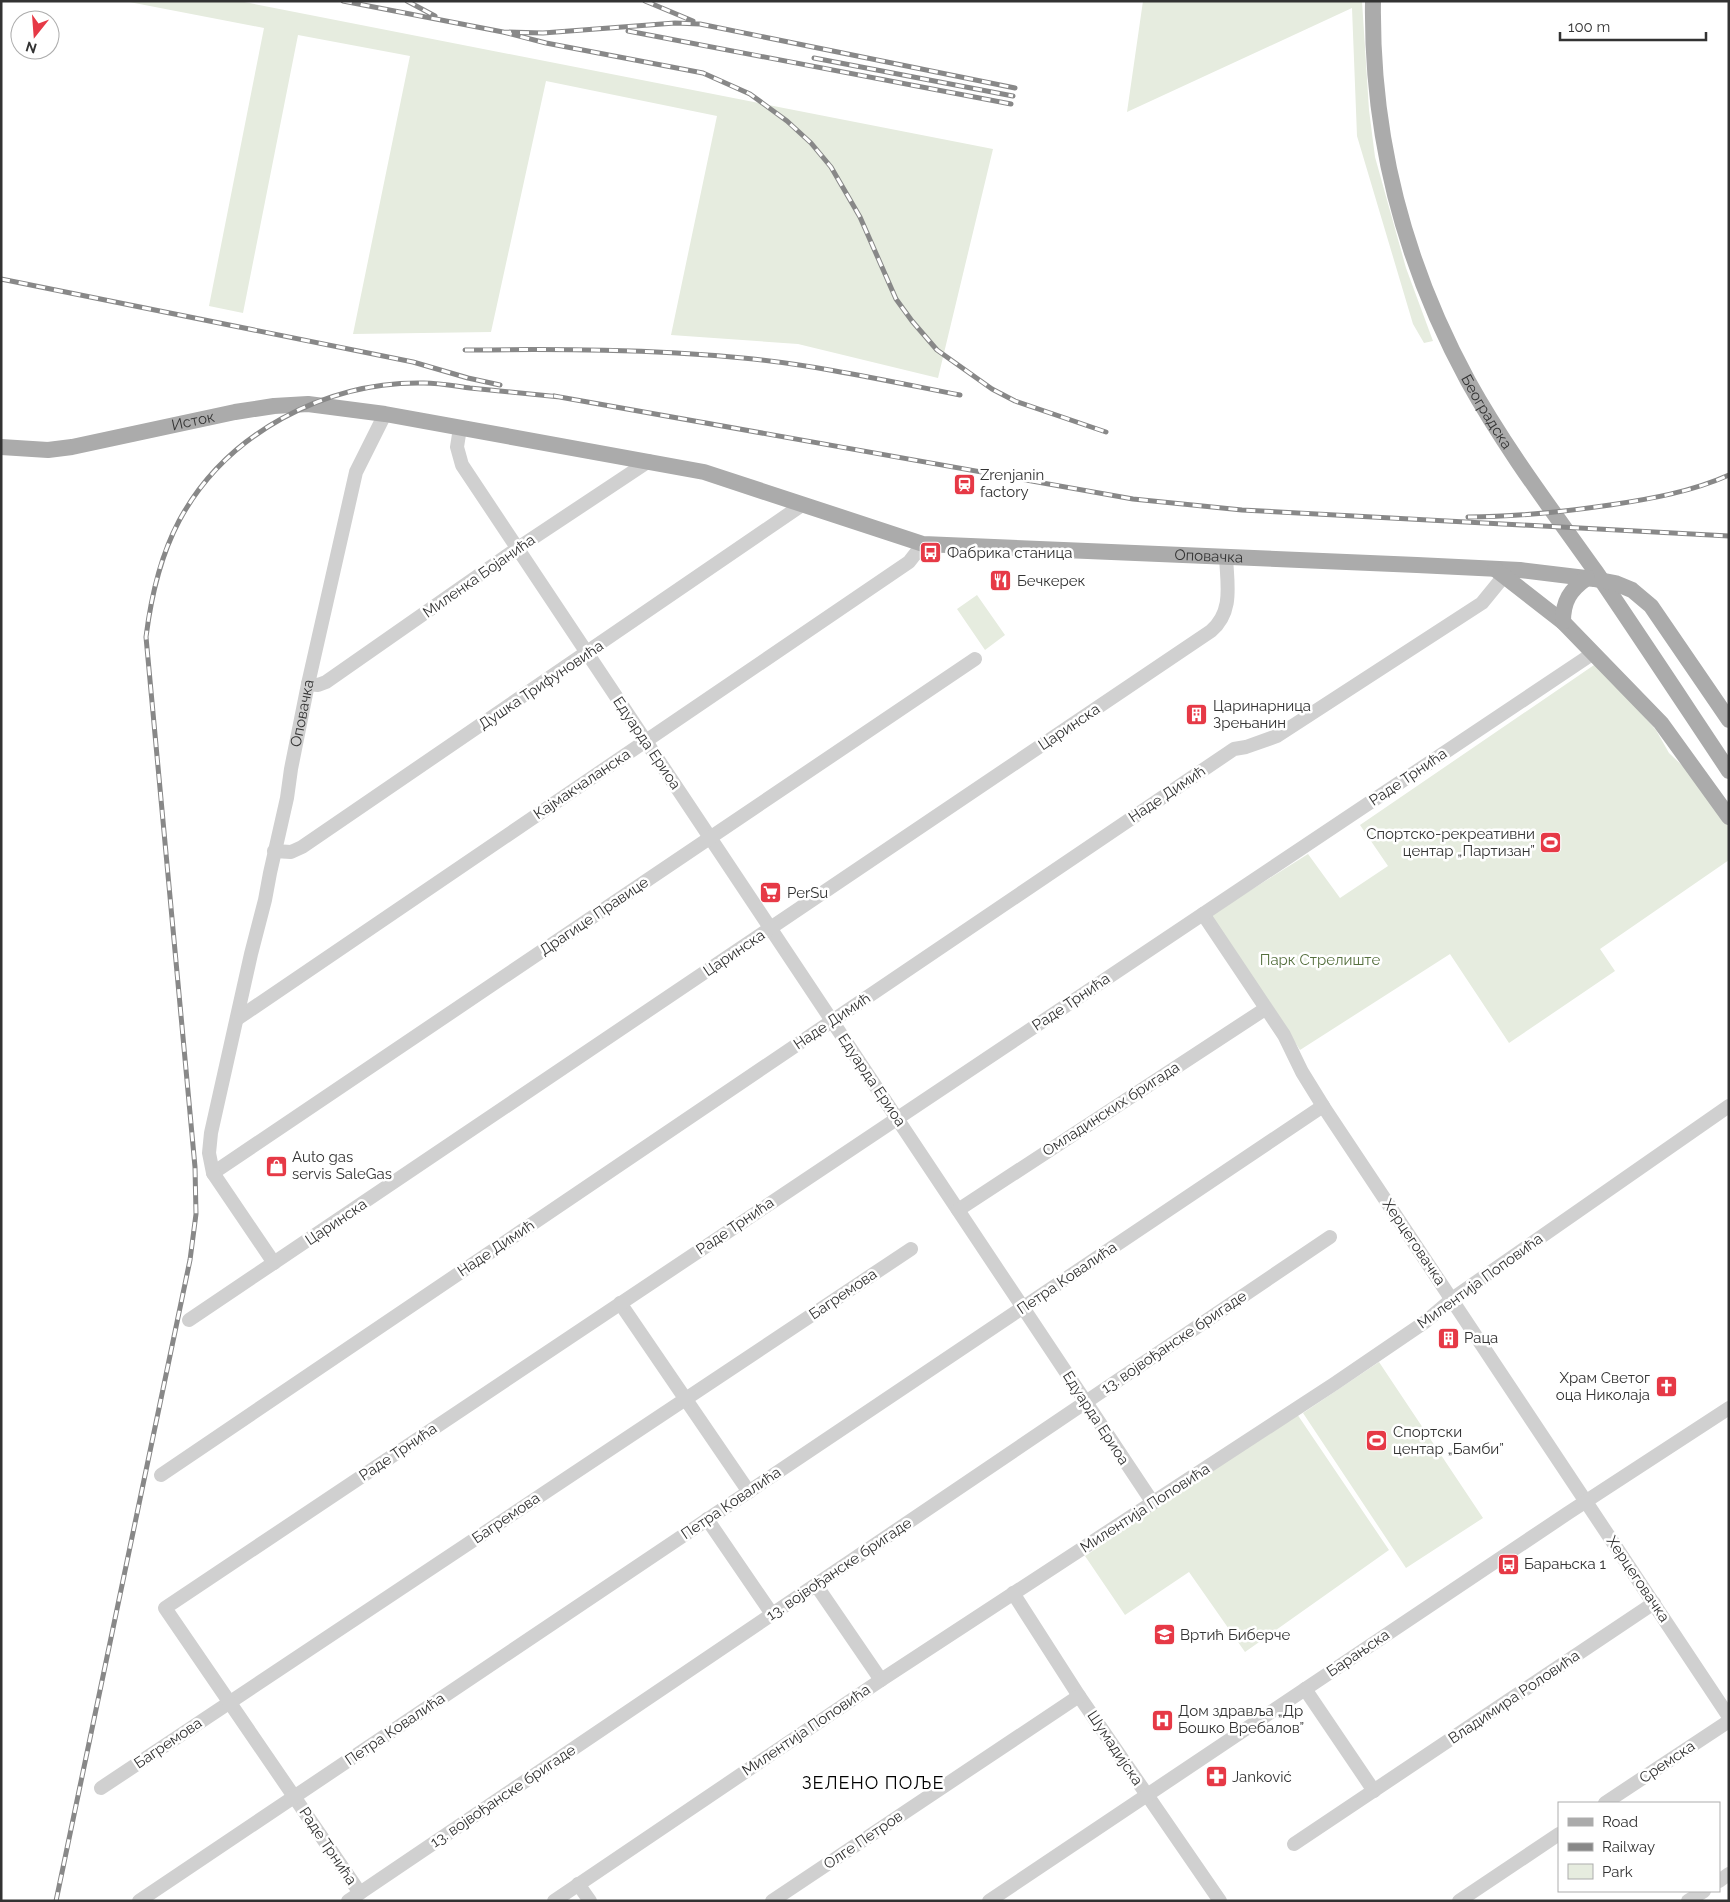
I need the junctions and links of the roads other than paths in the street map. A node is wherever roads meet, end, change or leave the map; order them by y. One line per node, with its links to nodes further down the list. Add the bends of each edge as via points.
1 (1373, 1): 19 (main road, Београдска, via 1378,110 1389,174 1404,232 1452,349 1486,411 1520,463)
2 (385, 414): 3 (main road, Исток); 4 (main road, Исток, via 308,404 274,406 72,447 48,450); 16 (street, Оповачка, via 356,472)
3 (460, 428): 5 (main road, Исток); 8 (street, Едуарда Ериоа, via 457,446 462,465)
4 (1, 447)
5 (648, 461): 6 (main road, Оповачка, via 704,472); 8 (street, Миленка Бојанића)
6 (802, 505): 7 (main road, Оповачка); 13 (street, Душка Трифуновића)
7 (923, 544): 9 (main road, Оповачка); 18 (street, Кајмакчаланска, via 909,562)
8 (518, 548): 13 (street, Едуарда Ериоа); 16 (street, Миленка Бојанића, via 326,682)
9 (1226, 556): 10 (main road, Оповачка); 24 (street, Царинска, via 1228,598 1225,615 1211,631)
10 (1500, 572): 11 (main road, Оповачка); 12 (main road); 27 (street, Наде Димић, via 1482,603 1277,736 1234,749)
11 (1587, 578): 12 (main road, via 1576,585 1565,601); 17 (main road, Оповачка, via 1632,590 1651,606)
12 (1563, 622): 14 (main road)
13 (587, 654): 18 (street, Едуарда Ериоа); 22 (street, Душка Трифуновића, via 296,851)
14 (1592, 654): 20 (main road, via 1661,723); 23 (street, Раде Трнића)
15 (975, 659): 21 (street, Драгице Правице)
16 (308, 684): 22 (street, Оповачка)
17 (1729, 720)
18 (646, 741): 21 (street, Едуарда Ериоа); 26 (street, Кајмакчаланска)
19 (1729, 771)
20 (1729, 817)
21 (710, 837): 24 (street, Едуарда Ериоа); 31 (street, Драгице Правице)
22 (274, 851): 26 (street, Оповачка)
23 (1203, 914): 25 (street, Херцеговачка); 30 (street, Раде Трнића)
24 (771, 928): 27 (street, Едуарда Ериоа); 35 (street, Царинска)
25 (1264, 1009): 28 (street, Херцеговачка, via 1284,1035); 32 (street, Омладинских бригада)
26 (237, 1019): 31 (street, Оповачка, via 212,1133 209,1153)
27 (832, 1020): 30 (street, Едуарда Ериоа); 43 (street, Наде Димић)
28 (1324, 1106): 36 (street, Херцеговачка); 38 (street, Петра Ковалића)
29 (1729, 1106): 36 (street, Милентија Поповића)
30 (897, 1118): 32 (street, Едуарда Ериоа); 37 (street, Раде Трнића)
31 (213, 1173): 35 (street)
32 (958, 1210): 38 (street, Едуарда Ериоа)
33 (1330, 1237): 41 (street, 13. војвођанске бригаде)
34 (911, 1249): 40 (street, Багремова)
35 (274, 1263): 39 (street, Царинска)
36 (1452, 1299): 45 (street, Херцеговачка); 46 (street, Милентија Поповића, via 1425,1322)
37 (620, 1303): 40 (street); 55 (street, Раде Трнића, via 165,1608)
38 (1023, 1308): 41 (street, Едуарда Ериоа); 44 (street, Петра Ковалића)
39 (190, 1320)
40 (685, 1399): 44 (street); 55 (street, Багремова)
41 (1086, 1402): 46 (street, Едуарда Ериоа); 48 (street, 13. војвођанске бригаде)
42 (1729, 1408): 45 (street, Барањска)
43 (161, 1475)
44 (749, 1492): 47 (street, Петра Ковалића)
45 (1586, 1501): 50 (street, Херцеговачка); 53 (street, Барањска)
46 (1153, 1503): 49 (street, Милентија Поповића)
47 (707, 1519): 51 (street); 61 (street, Петра Ковалића)
48 (816, 1585): 51 (street, 13. војвођанске бригаде); 52 (street)
49 (1013, 1593): 52 (street, Милентија Поповића); 54 (street, Шумадијска)
50 (1654, 1603): 56 (street, Херцеговачка); 59 (street, Владимира Роловића)
51 (772, 1614): 67 (street, 13. војвођанске бригаде)
52 (881, 1680): 65 (street, Милентија Поповића)
53 (1305, 1689): 59 (street); 60 (street, Барањска)
54 (1079, 1696): 60 (street, Шумадијска); 72 (street, Олге Петров)
55 (229, 1702): 58 (street, Багремова); 61 (street, Раде Трнића)
56 (1729, 1717)
57 (1729, 1721): 62 (street, Сремска)
58 (100, 1788)
59 (1374, 1791): 64 (street, Владимира Роловића)
60 (1147, 1795): 73 (street, Барањска); 74 (street, Шумадијска)
61 (294, 1796): 67 (street, Раде Трнића); 68 (street, Петра Ковалића)
62 (1608, 1802)
63 (1558, 1835): 75 (street)
64 (1294, 1844)
65 (578, 1884): 70 (street, Милентија Поповића); 71 (street)
66 (1702, 1892): 76 (street)
67 (360, 1893): 69 (street, 13. војвођанске бригаде)
68 (139, 1901)
69 (348, 1901)
70 (554, 1901)
71 (590, 1901)
72 (772, 1901)
73 (989, 1901)
74 (1220, 1901)
75 (1459, 1901)
76 (1688, 1901)

